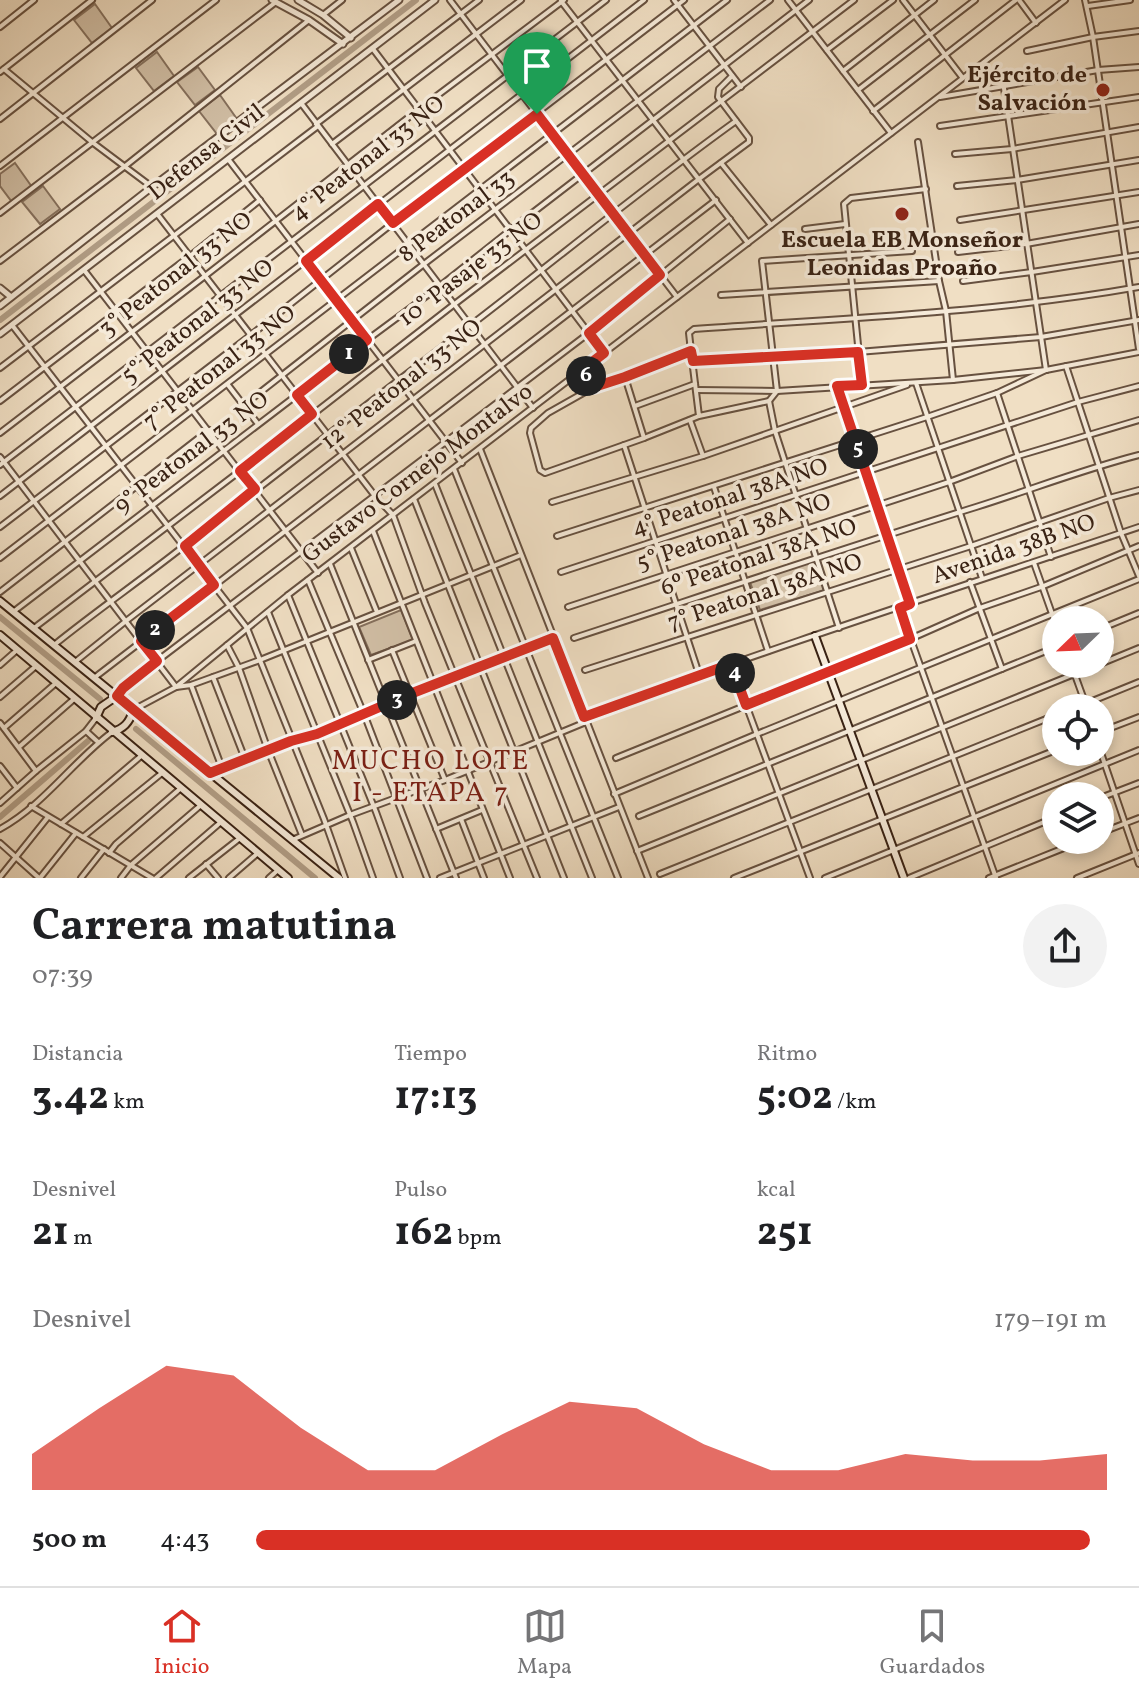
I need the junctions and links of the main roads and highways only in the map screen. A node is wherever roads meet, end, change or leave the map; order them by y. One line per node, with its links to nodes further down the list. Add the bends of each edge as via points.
1 (0, 601): 4 (main road)
2 (0, 635): 6 (main road)
3 (815, 636): 10 (main road, via 892,850)
4 (117, 696): 5 (main road); 6 (main road)
5 (133, 710): 7 (main road, via 127,724); 9 (main road)
6 (96, 718): 7 (main road)
7 (112, 732): 8 (main road)
8 (288, 878)
9 (339, 878)
10 (907, 878)

